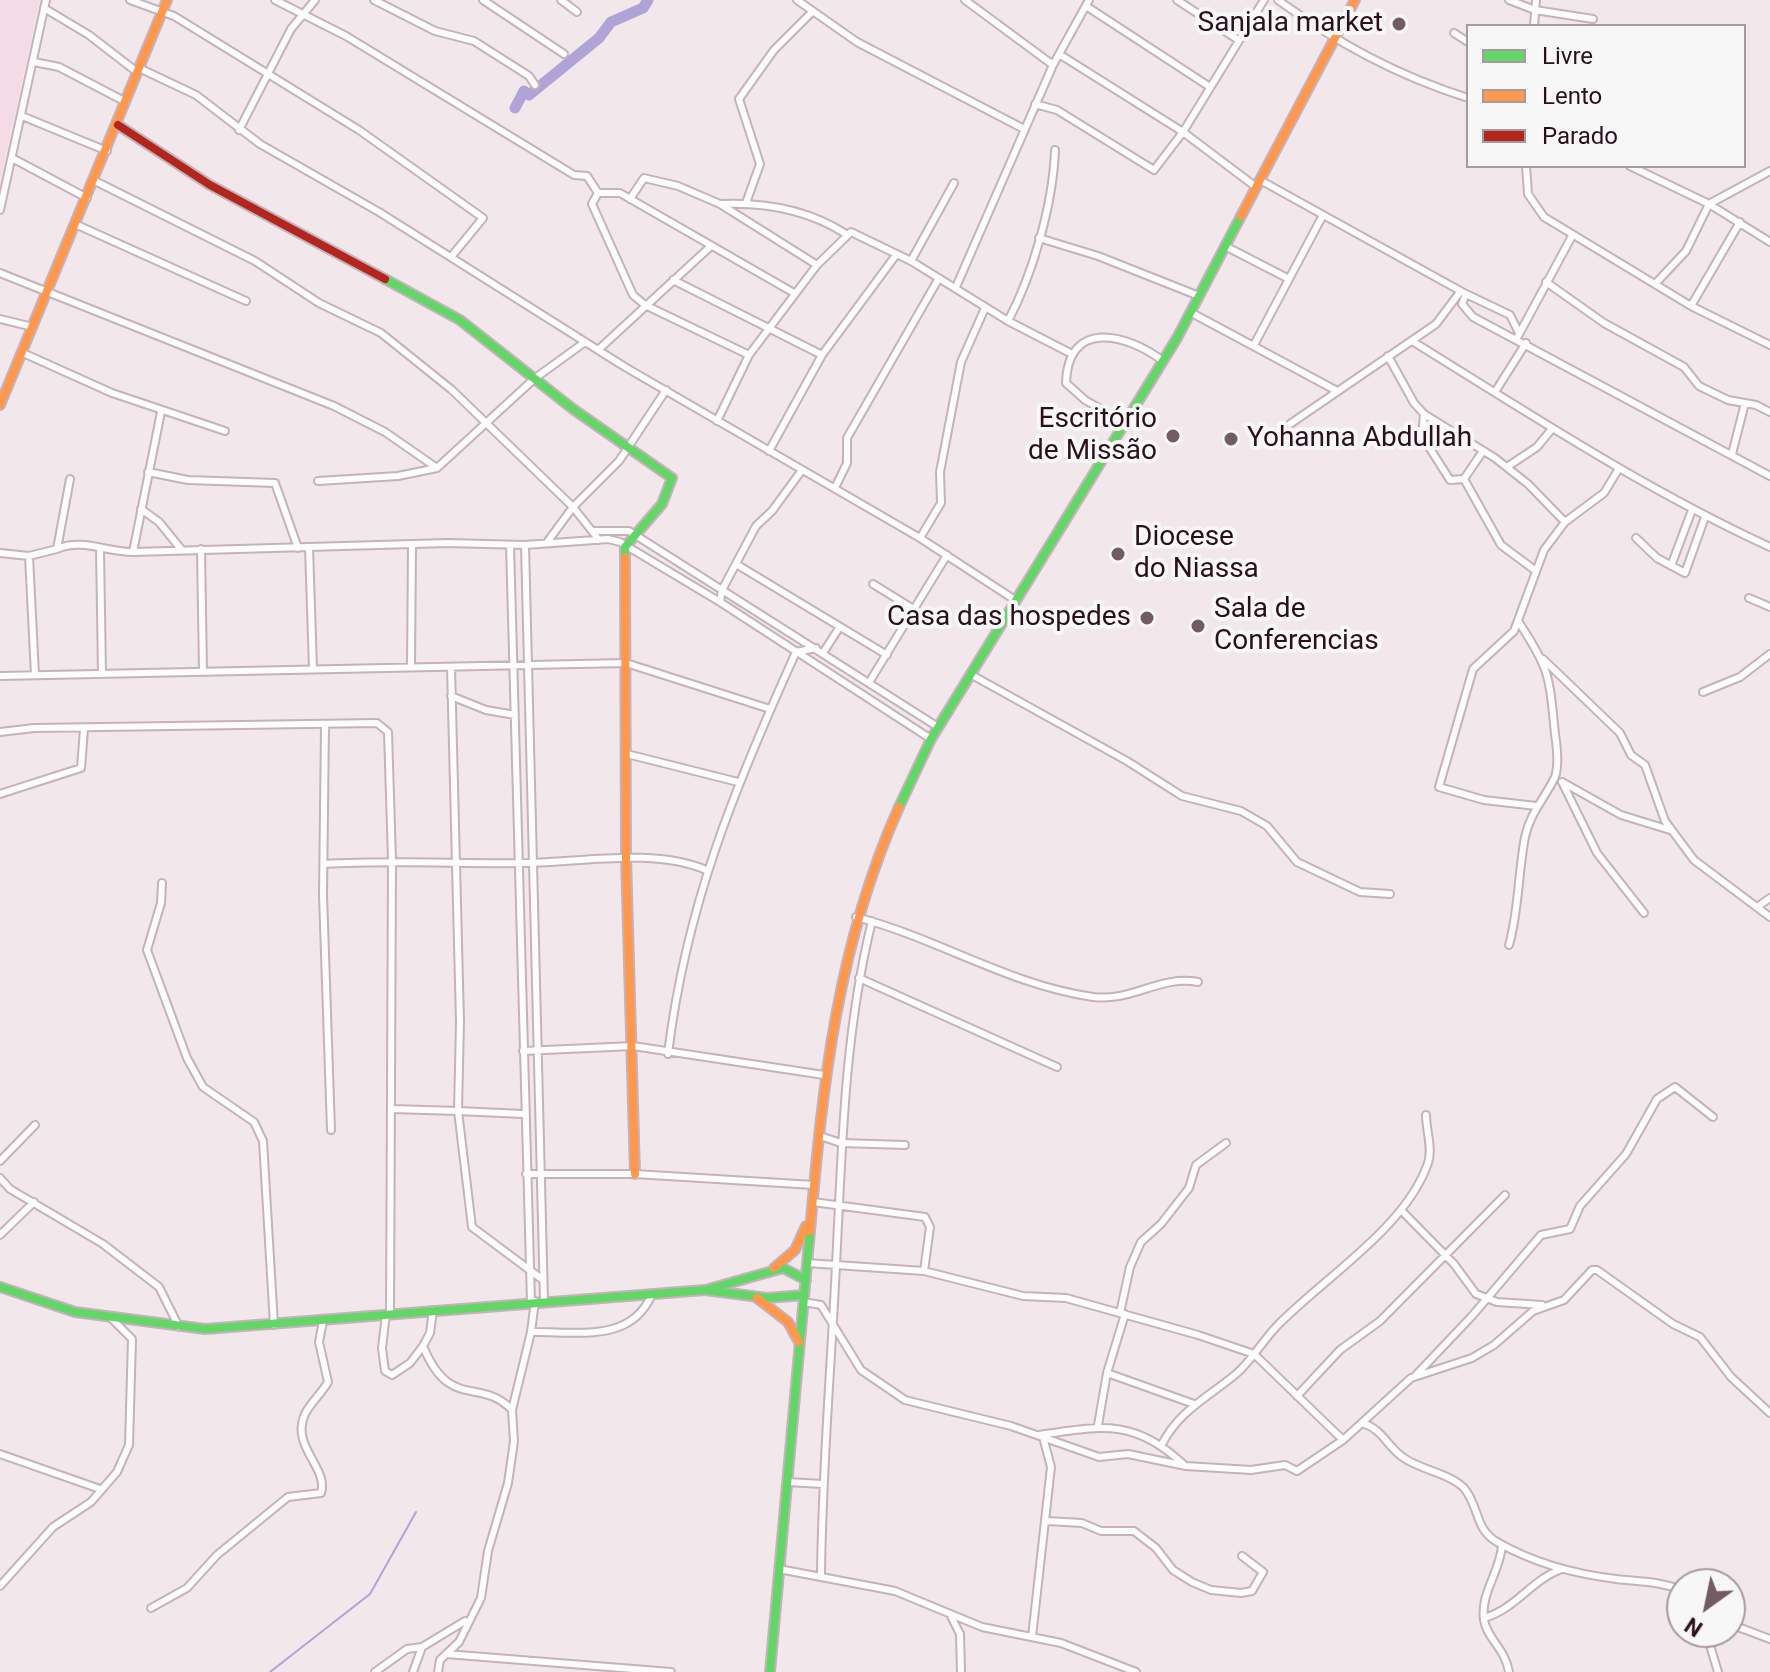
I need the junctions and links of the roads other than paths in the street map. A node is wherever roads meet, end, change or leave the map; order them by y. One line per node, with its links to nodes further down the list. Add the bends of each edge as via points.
1 (130, 0): 19 (street)
2 (167, 0): 19 (street)
3 (275, 0): 22 (street)
4 (315, 0): 22 (street)
5 (374, 0): 35 (street, via 435,31 474,41)
6 (483, 0): 29 (street)
7 (561, 0): 20 (street)
8 (797, 0): 21 (street)
9 (965, 0): 32 (street)
10 (1177, 0): 26 (street)
11 (1264, 0): 26 (street)
12 (1278, 0): 27 (street)
13 (1355, 0): 27 (street)
14 (1509, 0): 18 (street)
15 (1536, 0): 18 (street)
16 (1087, 2): 30 (street); 36 (street)
17 (45, 4): 31 (street); 33 (street)
18 (1535, 10): 23 (street); 24 (street)
19 (162, 12): 33 (street); 34 (street)
20 (577, 12)
21 (812, 12): 42 (street, via 873,51); 57 (street, via 774,50 739,99 760,164)
22 (305, 16): 34 (street, via 291,29); 54 (street, via 574,175 587,176)
23 (1593, 19)
24 (1534, 24)
25 (1454, 33): 28 (street)
26 (1237, 39): 36 (street)
27 (1334, 41): 37 (street); 53 (street)
28 (1466, 41)
29 (564, 54)
30 (1059, 54): 32 (street); 44 (street)
31 (34, 62): 38 (street, via 59,67); 40 (street)
32 (1053, 65): 39 (street)
33 (138, 70): 38 (street); 43 (street, via 196,95)
34 (267, 75): 43 (street); 71 (street, via 409,162 483,218)
35 (535, 85)
36 (1210, 87): 44 (street)
37 (1466, 97)
38 (126, 102): 41 (street)
39 (1035, 104): 42 (street); 44 (street, via 1057,110 1154,170)
40 (22, 116): 46 (street); 47 (street)
41 (118, 125): 46 (street); 107 (street, via 210,185 460,320)
42 (1024, 129): 80 (street)
43 (239, 130): 71 (street)
44 (1183, 132): 53 (street)
45 (1055, 150): 66 (street)
46 (107, 151): 51 (street)
47 (12, 158): 55 (street); 60 (street)
48 (1526, 168): 65 (street, via 1534,205)
49 (1634, 168): 59 (street)
50 (1770, 171): 59 (street)
51 (95, 181): 55 (street); 117 (street, via 255,261 319,303 381,333)
52 (954, 183): 72 (street)
53 (1258, 184): 61 (street); 69 (street)
54 (598, 193): 56 (street, via 620,193); 86 (street, via 592,204 602,230 633,295)
55 (87, 198): 63 (street)
56 (630, 199): 58 (street, via 644,178); 68 (street)
57 (746, 203): 58 (street); 64 (street, via 814,218)
58 (720, 204): 73 (street)
59 (1709, 204): 62 (street); 79 (street, via 1686,251)
60 (0, 210)
61 (1323, 215): 76 (street); 83 (street)
62 (1740, 222): 67 (street); 87 (street)
63 (75, 224): 81 (street); 85 (street)
64 (846, 234): 70 (street, via 858,233); 73 (street)
65 (1572, 236): 78 (street); 79 (street)
66 (1039, 238): 84 (street); 91 (street, via 1019,303)
67 (1770, 242)
68 (711, 246): 77 (street); 82 (street)
69 (1225, 246): 76 (street); 84 (street)
70 (896, 255): 72 (street); 104 (street)
71 (451, 257): 96 (street)
72 (911, 261): 75 (street)
73 (817, 265): 82 (street)
74 (0, 273): 81 (street)
75 (939, 278): 80 (street); 135 (street, via 847,438 847,463)
76 (1289, 279): 98 (street)
77 (673, 280): 86 (street); 93 (street)
78 (1546, 282): 94 (street); 111 (street, via 1604,323 1684,367 1699,386)
79 (1656, 283): 87 (street)
80 (956, 287): 88 (street)
81 (48, 291): 92 (street); 127 (street, via 344,411)
82 (794, 293): 93 (street)
83 (1463, 293): 94 (street, via 1510,315); 94 (street, via 1468,313); 95 (street, via 1436,324)
84 (1199, 296): 89 (street)
85 (246, 301)
86 (645, 305): 100 (street); 103 (street)
87 (1691, 306): 99 (street)
88 (985, 308): 91 (street); 143 (street, via 961,362 940,472 941,503)
89 (1190, 312): 98 (street); 106 (street)
90 (0, 319): 92 (street)
91 (1008, 321): 102 (street)
92 (33, 327): 101 (street)
93 (770, 330): 103 (street); 104 (street)
94 (1518, 336): 97 (street)
95 (1412, 341): 105 (street); 110 (street)
96 (585, 342): 100 (street); 107 (street)
97 (1526, 343): 110 (street); 125 (street)
98 (1254, 345): 109 (street)
99 (1770, 345)
100 (598, 350): 108 (street)
101 (23, 353): 112 (street); 113 (street)
102 (1072, 354): 106 (street, via 1080,344 1102,336); 118 (street, via 1066,383 1072,391)
103 (749, 355): 116 (street)
104 (822, 355): 123 (street)
105 (1388, 356): 109 (street); 115 (street)
106 (1163, 361): 118 (street)
107 (534, 379): 117 (street); 122 (street)
108 (666, 390): 116 (street); 122 (street)
109 (1337, 391): 119 (street)
110 (1495, 392): 120 (street)
111 (1745, 403): 114 (street); 125 (street)
112 (0, 405)
113 (161, 412): 121 (street); 130 (street)
114 (1770, 412)
115 (1424, 414): 124 (street); 133 (street, via 1422,436 1450,480)
116 (717, 421): 123 (street)
117 (486, 423): 127 (street); 136 (street)
118 (1125, 423): 168 (street)
119 (1290, 424)
120 (1551, 430): 126 (street, via 1537,447); 129 (street)
121 (225, 431)
122 (628, 448): 136 (street); 142 (street, via 674,483)
123 (769, 451): 128 (street)
124 (1483, 451): 126 (street); 133 (street)
125 (1732, 454): 131 (street)
126 (1507, 467): 140 (street)
127 (437, 468): 134 (street)
128 (802, 470): 135 (street); 162 (street, via 756,526)
129 (1618, 470): 138 (street); 140 (street, via 1592,505)
130 (148, 472): 137 (street); 153 (street, via 188,480 275,483)
131 (1770, 476)
132 (70, 479): 154 (street)
133 (1464, 479): 164 (street, via 1501,545)
134 (318, 481)
135 (835, 488): 143 (street)
136 (573, 507): 141 (street); 146 (street)
137 (141, 509): 156 (street); 158 (street)
138 (1692, 510): 139 (street); 163 (street)
139 (1705, 517): 152 (street); 163 (street, via 1687,572)
140 (1565, 522): 164 (street)
141 (592, 531): 142 (street, via 617,528); 145 (street)
142 (637, 537): 151 (street); 166 (street)
143 (920, 538): 160 (street)
144 (1636, 538): 163 (street)
145 (599, 540): 146 (street); 151 (street)
146 (548, 542): 149 (street)
147 (412, 545): 148 (street); 150 (street); 183 (street)
148 (510, 545): 149 (street); 182 (street)
149 (525, 545): 181 (street)
150 (309, 547): 153 (street); 185 (street)
151 (625, 547): 169 (street); 180 (street)
152 (1770, 547)
153 (298, 548): 157 (street)
154 (57, 549): 155 (street, via 71,542); 161 (street)
155 (100, 549): 158 (street); 187 (street)
156 (181, 549): 157 (street); 158 (street)
157 (201, 549): 186 (street)
158 (133, 552)
159 (0, 553): 161 (street)
160 (947, 555): 168 (street); 171 (street)
161 (29, 556): 189 (street)
162 (736, 564): 166 (street); 173 (street)
163 (1671, 566)
164 (1536, 571): 172 (street)
165 (873, 584): 171 (street)
166 (722, 590): 169 (street); 174 (street)
167 (1749, 598): 170 (street)
168 (1015, 600): 188 (street)
169 (720, 602): 175 (street)
170 (1770, 607)
171 (915, 610): 178 (street)
172 (1518, 621): 179 (street); 208 (street, via 1510,638 1473,669 1439,787 1484,800)
173 (839, 628): 176 (street); 178 (street)
174 (816, 648): 175 (street); 176 (street)
175 (796, 652): 194 (street); 200 (street)
176 (823, 653): 191 (street)
177 (1770, 654): 192 (street, via 1740,677)
178 (887, 655): 191 (street)
179 (1543, 659): 204 (street, via 1553,694); 209 (street, via 1620,733 1631,755 1645,765 1659,809)
180 (626, 663): 181 (street); 194 (street); 201 (street)
181 (530, 664): 182 (street); 202 (street)
182 (513, 665): 184 (street); 195 (street)
183 (411, 667): 184 (street); 185 (street)
184 (451, 667): 193 (street)
185 (313, 669): 186 (street)
186 (203, 672): 187 (street)
187 (102, 674): 189 (street)
188 (970, 674): 197 (street); 218 (street, via 1182,796 1241,811 1267,826 1297,862 1360,892)
189 (35, 675): 190 (street)
190 (0, 676)
191 (870, 681): 197 (street)
192 (1703, 692)
193 (451, 696): 195 (street); 212 (street)
194 (770, 709): 205 (street)
195 (515, 715): 203 (street)
196 (325, 725): 198 (street); 211 (street, via 377,723 388,732); 215 (street)
197 (938, 727): 200 (street)
198 (84, 729): 199 (street); 207 (street, via 81,768)
199 (0, 732)
200 (931, 739): 222 (street, via 891,822)
201 (627, 754): 205 (street); 210 (street)
202 (529, 772): 203 (street); 214 (street)
203 (516, 774): 213 (street)
204 (1556, 775): 206 (street); 208 (street)
205 (738, 782): 216 (street)
206 (1562, 782): 209 (street, via 1621,815); 221 (street, via 1597,853)
207 (0, 794)
208 (1536, 806): 225 (street, via 1525,835)
209 (1673, 831): 220 (street, via 1694,860)
210 (626, 857): 214 (street); 216 (street); 228 (street)
211 (392, 860): 212 (street); 215 (street); 234 (street)
212 (456, 861): 213 (street); 235 (street)
213 (518, 863): 214 (street); 229 (street)
214 (532, 863): 230 (street)
215 (324, 864): 240 (street)
216 (706, 870): 231 (street, via 676,993)
217 (162, 883): 279 (street, via 147,950 187,1058 203,1087 254,1122 263,1141)
218 (1390, 894)
219 (1770, 898): 220 (street)
220 (1757, 907): 223 (street)
221 (1644, 913)
222 (855, 917): 224 (street); 233 (street, via 838,982)
223 (1770, 917)
224 (872, 921): 226 (street); 227 (street, via 1046,988 1115,999 1179,978)
225 (1509, 945)
226 (859, 978): 232 (street); 242 (street)
227 (1198, 982)
228 (633, 1046): 230 (street); 231 (street); 248 (street)
229 (523, 1051): 230 (street); 236 (street)
230 (538, 1051): 247 (street)
231 (668, 1054): 233 (street)
232 (1057, 1067)
233 (824, 1075): 241 (street)
234 (392, 1109): 235 (street); 274 (street)
235 (458, 1111): 236 (street); 261 (street, via 472,1227)
236 (523, 1114): 246 (street)
237 (1426, 1115): 255 (street, via 1428,1164)
238 (1713, 1117): 270 (street, via 1675,1087 1661,1095 1626,1154 1580,1206 1570,1229 1541,1235)
239 (35, 1125): 245 (street)
240 (331, 1130)
241 (820, 1136): 242 (street); 250 (street)
242 (841, 1143): 244 (street); 253 (street)
243 (1226, 1143): 275 (street, via 1196,1165 1189,1188 1141,1242 1130,1267)
244 (905, 1145)
245 (0, 1161)
246 (526, 1174): 247 (street); 261 (street)
247 (541, 1174): 248 (street); 263 (street)
248 (635, 1174): 250 (street)
249 (0, 1178): 252 (street)
250 (814, 1185): 254 (street)
251 (1505, 1195): 257 (street)
252 (34, 1202): 256 (street); 280 (street, via 94,1237 159,1287)
253 (838, 1204): 254 (street); 259 (street); 262 (street, via 925,1217 930,1227)
254 (812, 1207): 258 (street); 260 (street, via 795,1250)
255 (1401, 1210): 257 (street); 284 (street)
256 (0, 1235)
257 (1445, 1255): 270 (street, via 1466,1284); 287 (street)
258 (807, 1263): 259 (street); 264 (street)
259 (836, 1266): 262 (street); 278 (street)
260 (774, 1269): 264 (street, via 791,1270); 266 (street)
261 (531, 1271): 263 (street); 271 (street)
262 (924, 1271): 275 (street)
263 (543, 1280): 271 (street)
264 (806, 1280): 269 (street)
265 (0, 1287): 276 (street)
266 (705, 1290): 267 (street); 268 (street)
267 (652, 1294): 271 (street); 281 (street, via 638,1320 622,1326)
268 (754, 1296): 269 (street); 282 (street, via 788,1322)
269 (804, 1299): 278 (street, via 821,1305); 282 (street)
270 (1487, 1299): 272 (street); 286 (street)
271 (537, 1301): 273 (street); 281 (street)
272 (1547, 1305): 286 (street, via 1472,1358); 290 (street, via 1564,1300 1597,1270 1700,1337 1731,1377)
273 (433, 1310): 274 (street); 283 (street)
274 (388, 1314): 277 (street); 283 (street, via 382,1348 385,1371 402,1371)
275 (1123, 1314): 284 (street); 285 (street)
276 (112, 1319): 280 (street); 300 (street, via 132,1339 130,1427 125,1458)
277 (323, 1321): 279 (street); 309 (street, via 319,1342 328,1382 306,1413 302,1432 323,1479 321,1493 288,1497 217,1555 187,1588)
278 (832, 1321): 293 (street, via 861,1370 905,1400); 299 (street)
279 (274, 1325): 280 (street)
280 (179, 1327)
281 (531, 1332): 289 (street)
282 (799, 1342): 298 (street)
283 (423, 1346): 289 (street, via 447,1384 504,1402)
284 (1254, 1354): 287 (street); 288 (street)
285 (1107, 1373): 288 (street); 292 (street)
286 (1414, 1377): 291 (street)
287 (1297, 1396): 294 (street)
288 (1194, 1404): 295 (street, via 1176,1420)
289 (512, 1410): 312 (street, via 514,1441 503,1510 488,1551 481,1598)
290 (1770, 1413)
291 (1362, 1423): 294 (street); 302 (street, via 1380,1431 1402,1457 1457,1482 1470,1497 1483,1531)
292 (1098, 1425): 293 (street); 295 (street)
293 (1041, 1436): 297 (street, via 1099,1457 1128,1454); 301 (street, via 1051,1467)
294 (1343, 1440): 297 (street, via 1297,1471 1285,1465 1251,1470)
295 (1162, 1444): 297 (street)
296 (0, 1454): 300 (street)
297 (1186, 1466)
298 (788, 1482): 299 (street); 304 (street)
299 (822, 1484): 306 (street)
300 (100, 1489): 308 (street, via 70,1519 53,1527)
301 (1047, 1521): 303 (street, via 1134,1531 1150,1541 1173,1570 1211,1590 1252,1591 1263,1572); 314 (street)
302 (1502, 1545): 305 (street); 311 (street)
303 (1242, 1556)
304 (779, 1569): 306 (street); 323 (street)
305 (1562, 1569): 307 (street); 311 (street, via 1508,1609)
306 (821, 1575): 310 (street, via 895,1591)
307 (1666, 1584)
308 (0, 1586)
309 (151, 1608)
310 (950, 1614): 314 (street); 324 (street, via 960,1634)
311 (1484, 1618): 326 (street)
312 (468, 1619): 316 (street); 318 (street, via 459,1642)
313 (1746, 1630): 315 (street)
314 (1032, 1637): 325 (street)
315 (1770, 1639)
316 (422, 1647): 319 (street, via 407,1649); 320 (street)
317 (1711, 1648): 327 (street)
318 (446, 1654): 321 (street); 322 (street)
319 (375, 1672)
320 (413, 1672)
321 (438, 1672)
322 (671, 1672)
323 (770, 1672)
324 (961, 1672)
325 (1136, 1672)
326 (1509, 1672)
327 (1718, 1672)

